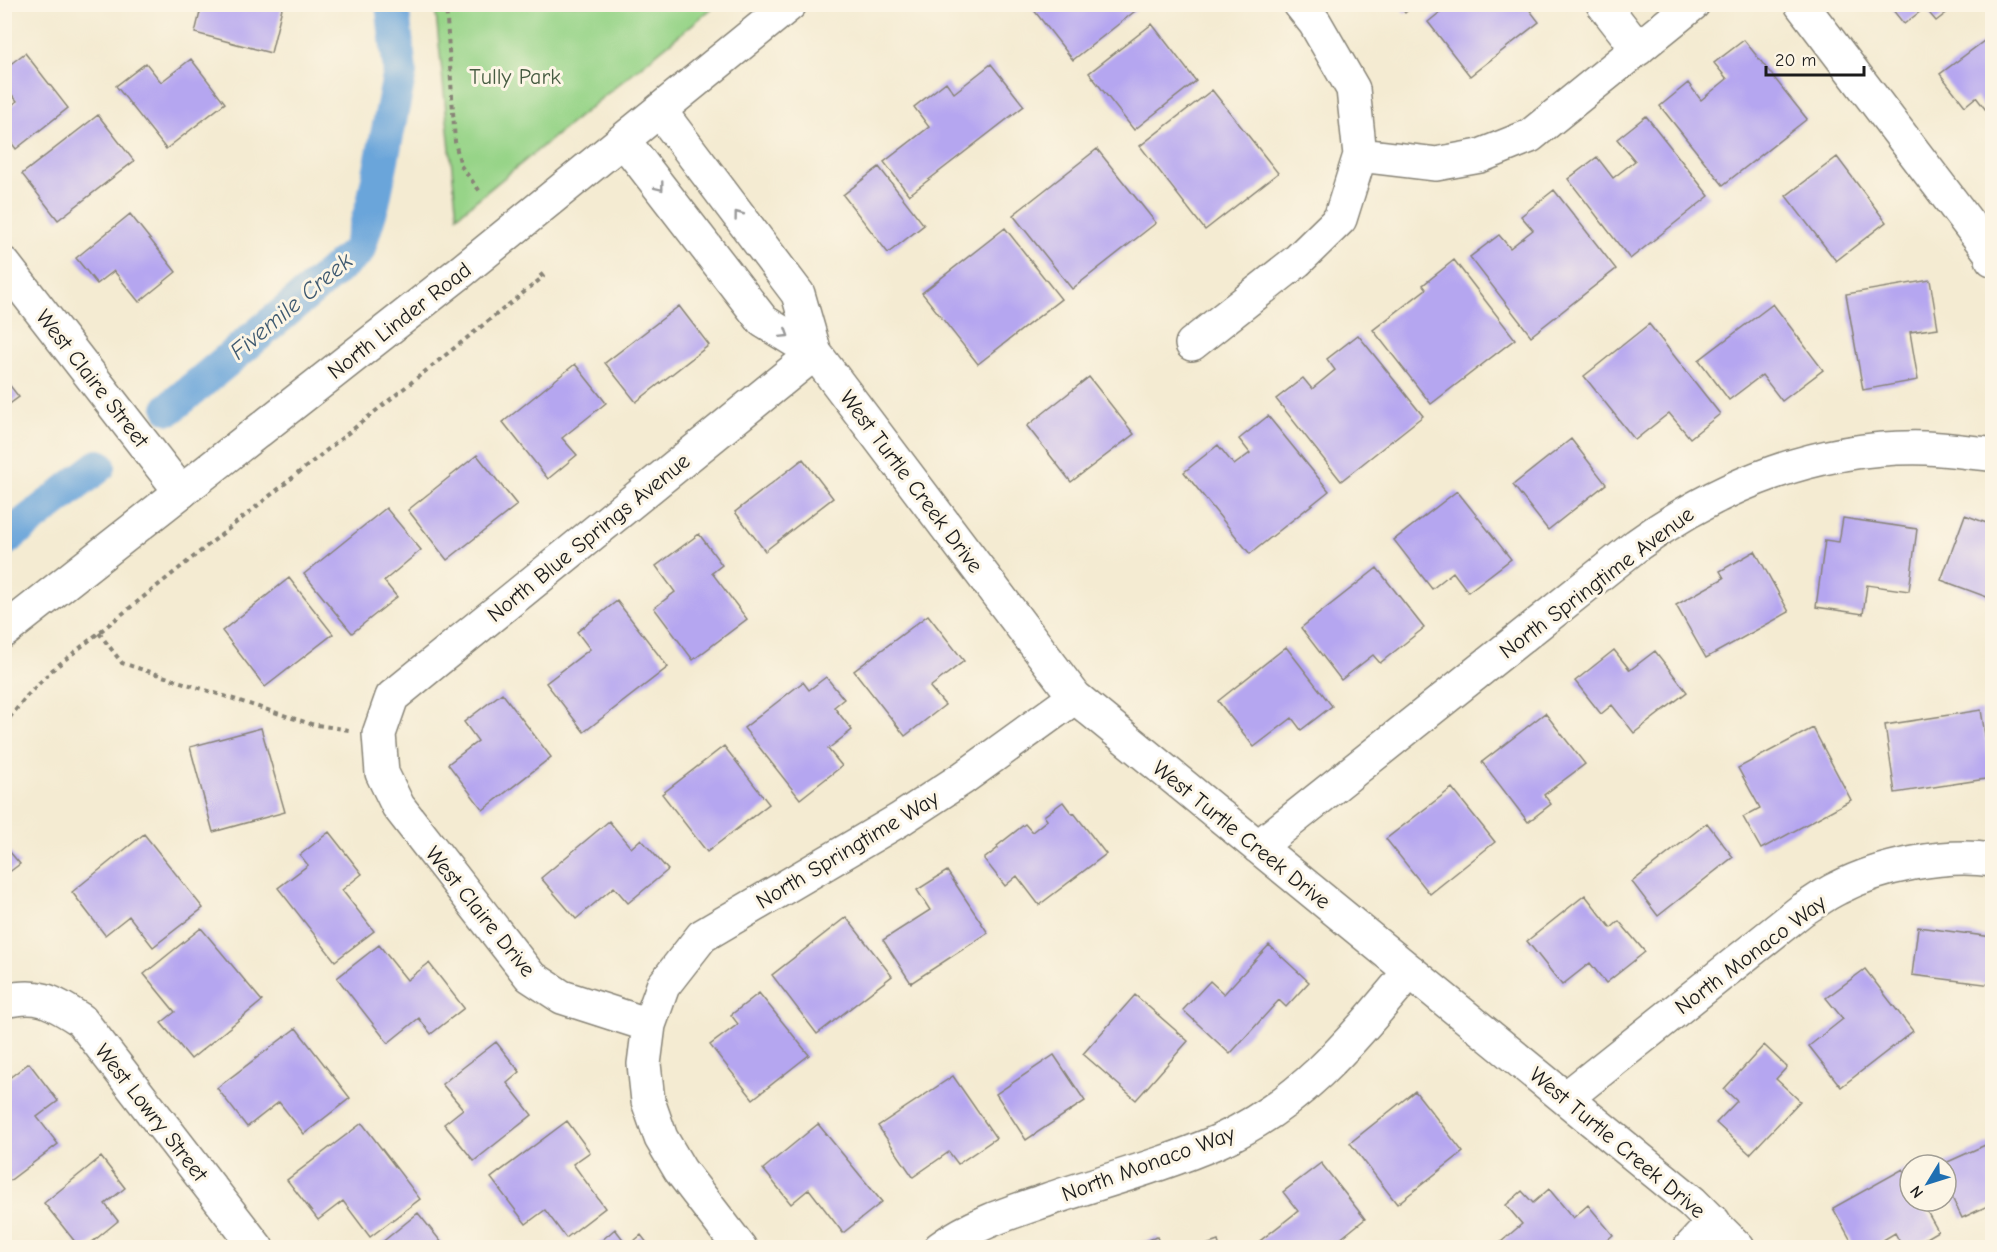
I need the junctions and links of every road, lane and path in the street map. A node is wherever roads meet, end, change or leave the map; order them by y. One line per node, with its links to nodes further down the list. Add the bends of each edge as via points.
1 (446, 4): 11 (path, via 455,142 461,166)
2 (790, 4): 8 (street, North Linder Road)
3 (1300, 4): 10 (street, via 1353,89)
4 (1603, 4): 7 (street)
5 (1694, 4): 7 (street)
6 (1801, 4): 12 (street, via 1909,143)
7 (1638, 50): 10 (street, via 1530,136 1480,156 1436,164)
8 (660, 111): 9 (street, North Linder Road); 16 (street, West Turtle Creek Drive, one-way to 8, via 798,294)
9 (624, 141): 16 (street, West Turtle Creek Drive, one-way to 16, via 763,321); 18 (street, North Linder Road)
10 (1360, 155): 15 (street, via 1340,219 1297,261)
11 (482, 194)
12 (1992, 259)
13 (4, 264): 18 (street, West Claire Street)
14 (539, 272): 20 (path, via 543,277)
15 (1192, 344)
16 (815, 353): 21 (street, West Turtle Creek Drive); 23 (street, North Blue Springs Avenue, via 392,697)
17 (1991, 449): 24 (street, North Springtime Avenue, via 1888,449 1810,460 1773,471 1701,503 1637,545)
18 (181, 492): 19 (street, North Linder Road)
19 (4, 631)
20 (99, 633): 22 (path, via 51,671); 23 (path, via 122,663 311,724)
21 (1075, 697): 24 (street, West Turtle Creek Drive); 28 (street, North Springtime Way, via 899,820 702,936 663,986)
22 (4, 724)
23 (379, 734): 28 (street, West Claire Drive, via 382,773 398,807 530,976 562,997)
24 (1257, 847): 26 (street, West Turtle Creek Drive)
25 (1992, 860): 29 (street, North Monaco Way, via 1935,859 1882,870 1838,888 1802,910)
26 (1410, 971): 29 (street, West Turtle Creek Drive); 33 (street, North Monaco Way, via 1341,1053 1284,1103 1252,1123 1183,1154 988,1220)
27 (18, 998): 31 (street, West Lowry Street, via 56,1004 81,1020)
28 (649, 1025): 32 (street, via 644,1064 648,1101 661,1138 680,1170)
29 (1566, 1098): 30 (street, West Turtle Creek Drive)
30 (1714, 1222): 34 (street); 35 (street, West Turtle Creek Drive)
31 (257, 1248)
32 (740, 1248)
33 (940, 1248)
34 (1690, 1248)
35 (1738, 1248)

